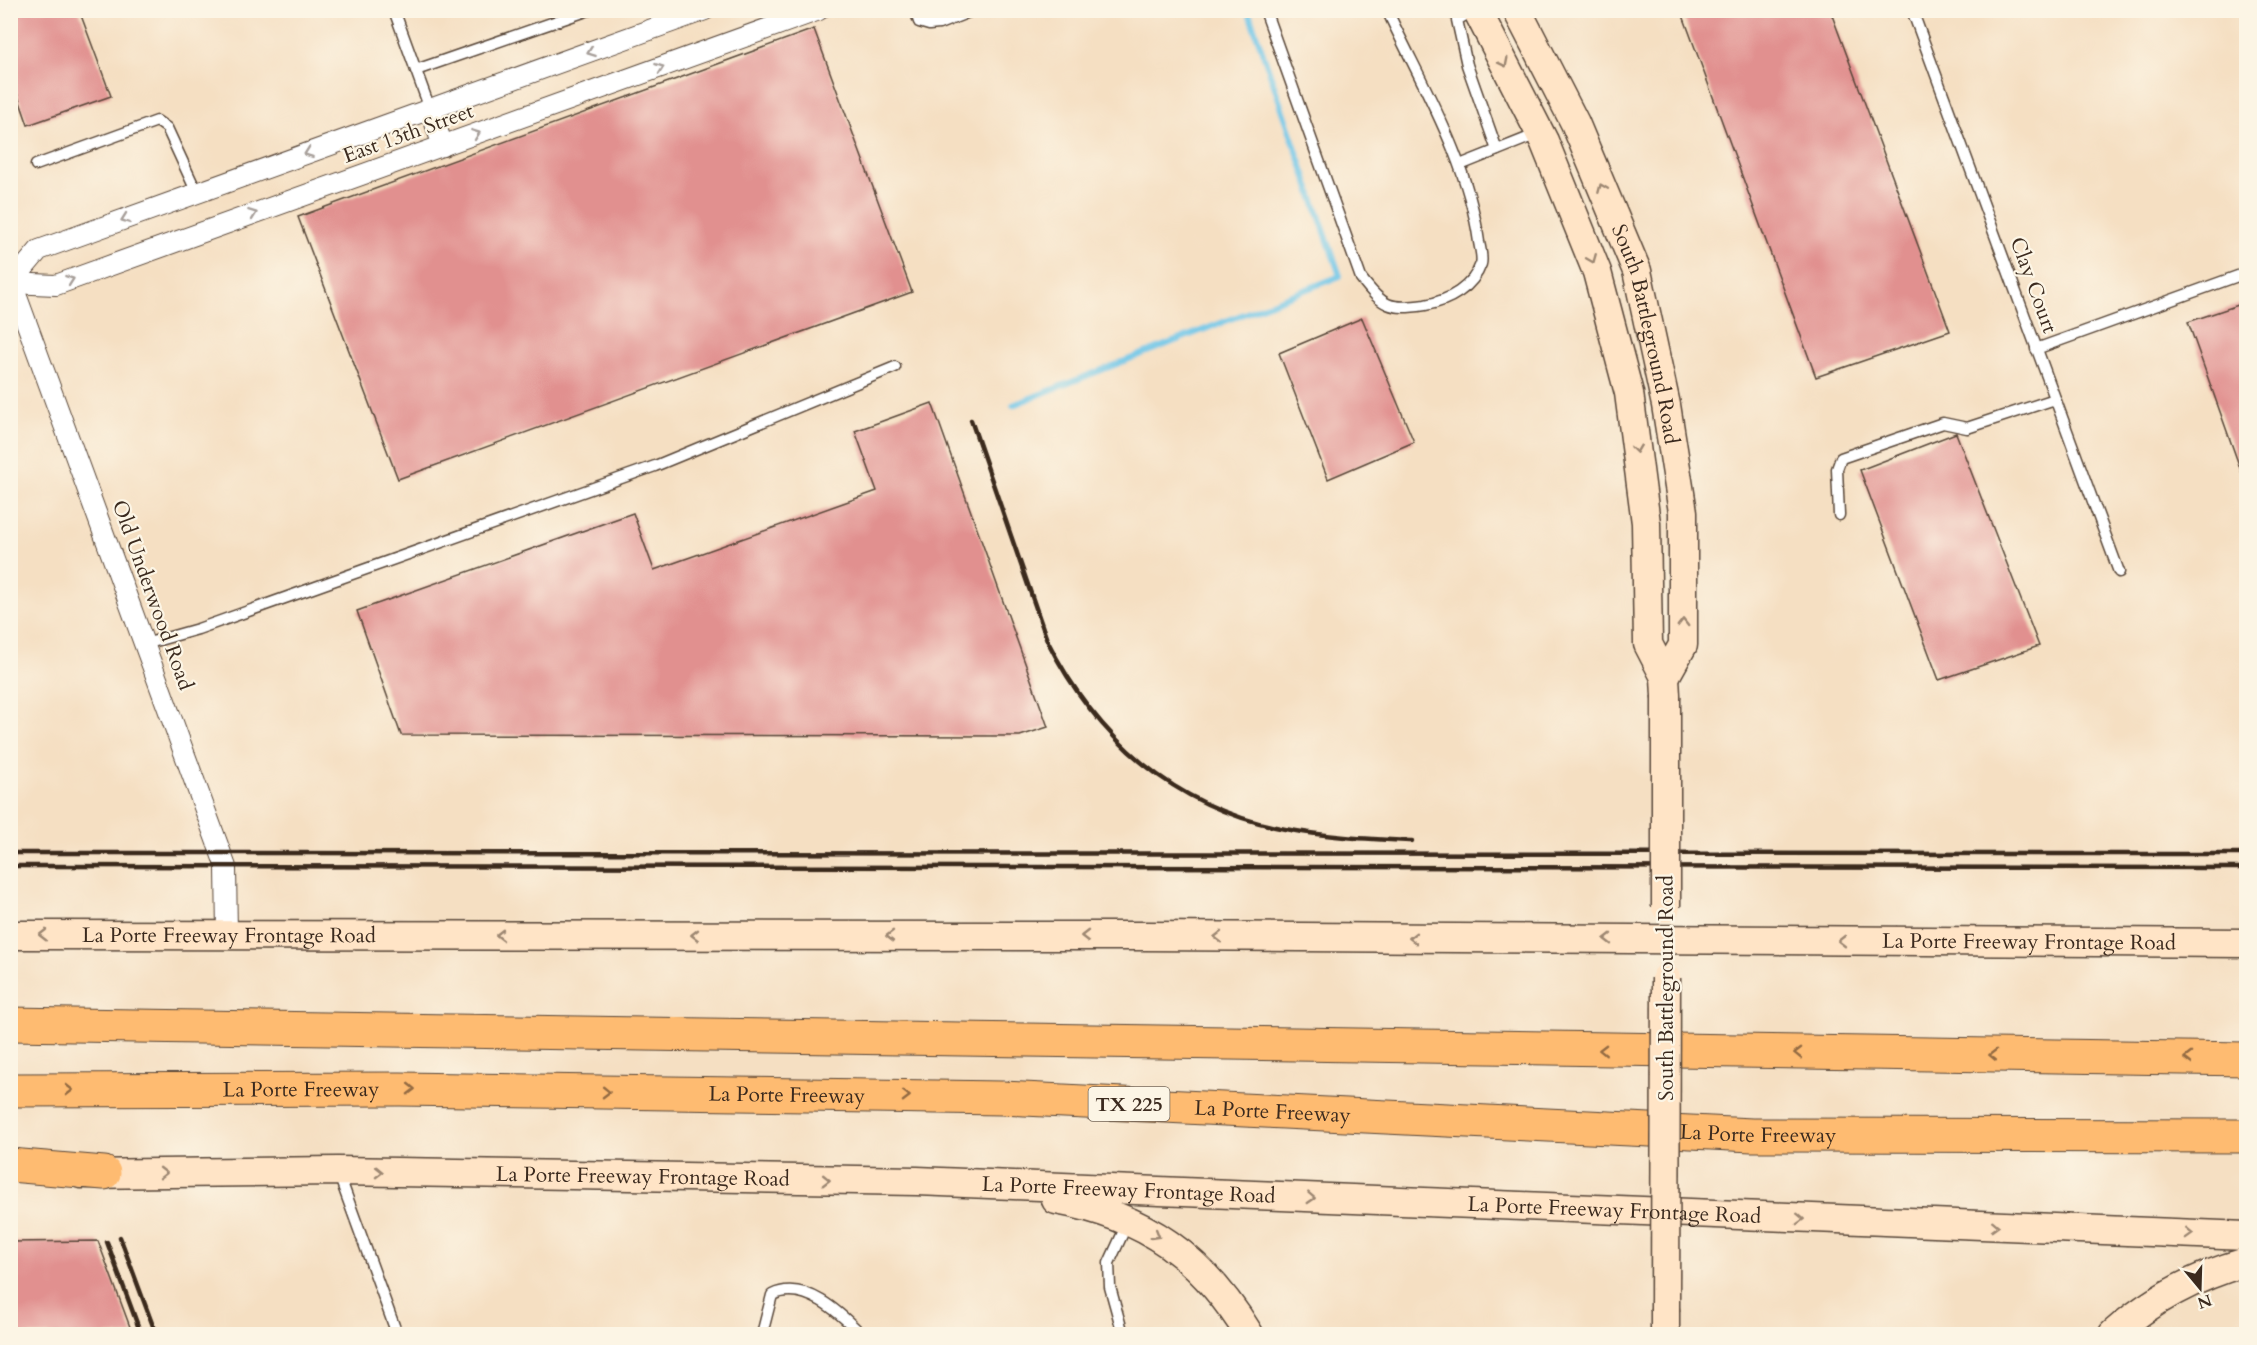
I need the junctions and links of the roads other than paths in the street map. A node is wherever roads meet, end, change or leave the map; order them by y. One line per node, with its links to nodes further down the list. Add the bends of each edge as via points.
1 (394, 10): 12 (lane)
2 (589, 10): 12 (lane)
3 (705, 10): 13 (street, East 13th Street, one-way to 13)
4 (819, 10): 15 (street, East 13th Street, one-way to 4)
5 (915, 10): 6 (lane, via 920,22 929,25)
6 (974, 10)
7 (1265, 10): 18 (lane, via 1361,278 1378,301 1399,309 1410,308 1431,304 1468,287 1482,262 1475,214)
8 (1387, 10): 18 (lane)
9 (1476, 10): 14 (main road, South Battleground Road, one-way to 14); 16 (lane, via 1456,20 1467,65)
10 (1517, 10): 28 (main road, South Battleground Road, one-way to 10, via 1683,645 1683,512 1666,405 1637,271 1575,123)
11 (1912, 11): 22 (lane, Clay Court)
12 (416, 70): 13 (lane)
13 (430, 109): 15 (street); 19 (street, East 13th Street, one-way to 19)
14 (1540, 133): 16 (lane); 28 (main road, South Battleground Road, one-way to 28, via 1597,272 1629,393 1646,524 1648,644)
15 (443, 146): 21 (street, East 13th Street, one-way to 15, via 56,285)
16 (1497, 150): 18 (lane)
17 (36, 165): 19 (lane, via 157,121 167,128)
18 (1460, 165)
19 (197, 193): 21 (street, East 13th Street, one-way to 21, via 39,250)
20 (2247, 273): 22 (lane)
21 (11, 281): 27 (street, Old Underwood Road)
22 (2036, 349): 24 (lane, Clay Court)
23 (895, 367): 27 (lane, via 655,466 198,629)
24 (2055, 399): 25 (lane, via 1967,428 1943,423 1842,458 1837,469); 26 (lane, Clay Court)
25 (1839, 515)
26 (2120, 572)
27 (145, 644): 29 (street, Old Underwood Road, via 226,867)
28 (1665, 687): 31 (main road, South Battleground Road, bridge)
29 (227, 934): 30 (main road, La Porte Freeway Frontage Road, one-way to 30); 31 (main road, La Porte Freeway Frontage Road, one-way to 29)
30 (10, 935)
31 (1667, 940): 32 (main road, La Porte Freeway Frontage Road, one-way to 31); 45 (main road, South Battleground Road, bridge)
32 (2247, 944)
33 (10, 1024): 34 (highway, one-way to 33)
34 (2247, 1059)
35 (10, 1090): 36 (highway, La Porte Freeway / TX 225, one-way to 36, via 400,1089 1002,1098 1752,1136)
36 (2247, 1136)
37 (10, 1165): 39 (highway)
38 (338, 1172): 39 (main road, La Porte Freeway Frontage Road, one-way to 38); 41 (main road, La Porte Freeway Frontage Road, one-way to 41); 46 (lane)
39 (104, 1173): 40 (main road, La Porte Freeway Frontage Road)
40 (10, 1176)
41 (917, 1181): 42 (main road, via 1082,1204); 43 (main road, La Porte Freeway Frontage Road, one-way to 43)
42 (1129, 1221): 49 (lane, via 1109,1263 1110,1287); 50 (main road, one-way to 50, via 1187,1256 1206,1275)
43 (2247, 1236)
44 (2247, 1262): 51 (main road, via 2201,1277 2174,1291 2148,1306)
45 (1665, 1323)
46 (397, 1335)
47 (762, 1335): 48 (lane, via 772,1295 781,1290 813,1296 834,1309)
48 (861, 1335)
49 (1123, 1335)
50 (1249, 1335)
51 (2113, 1335)

